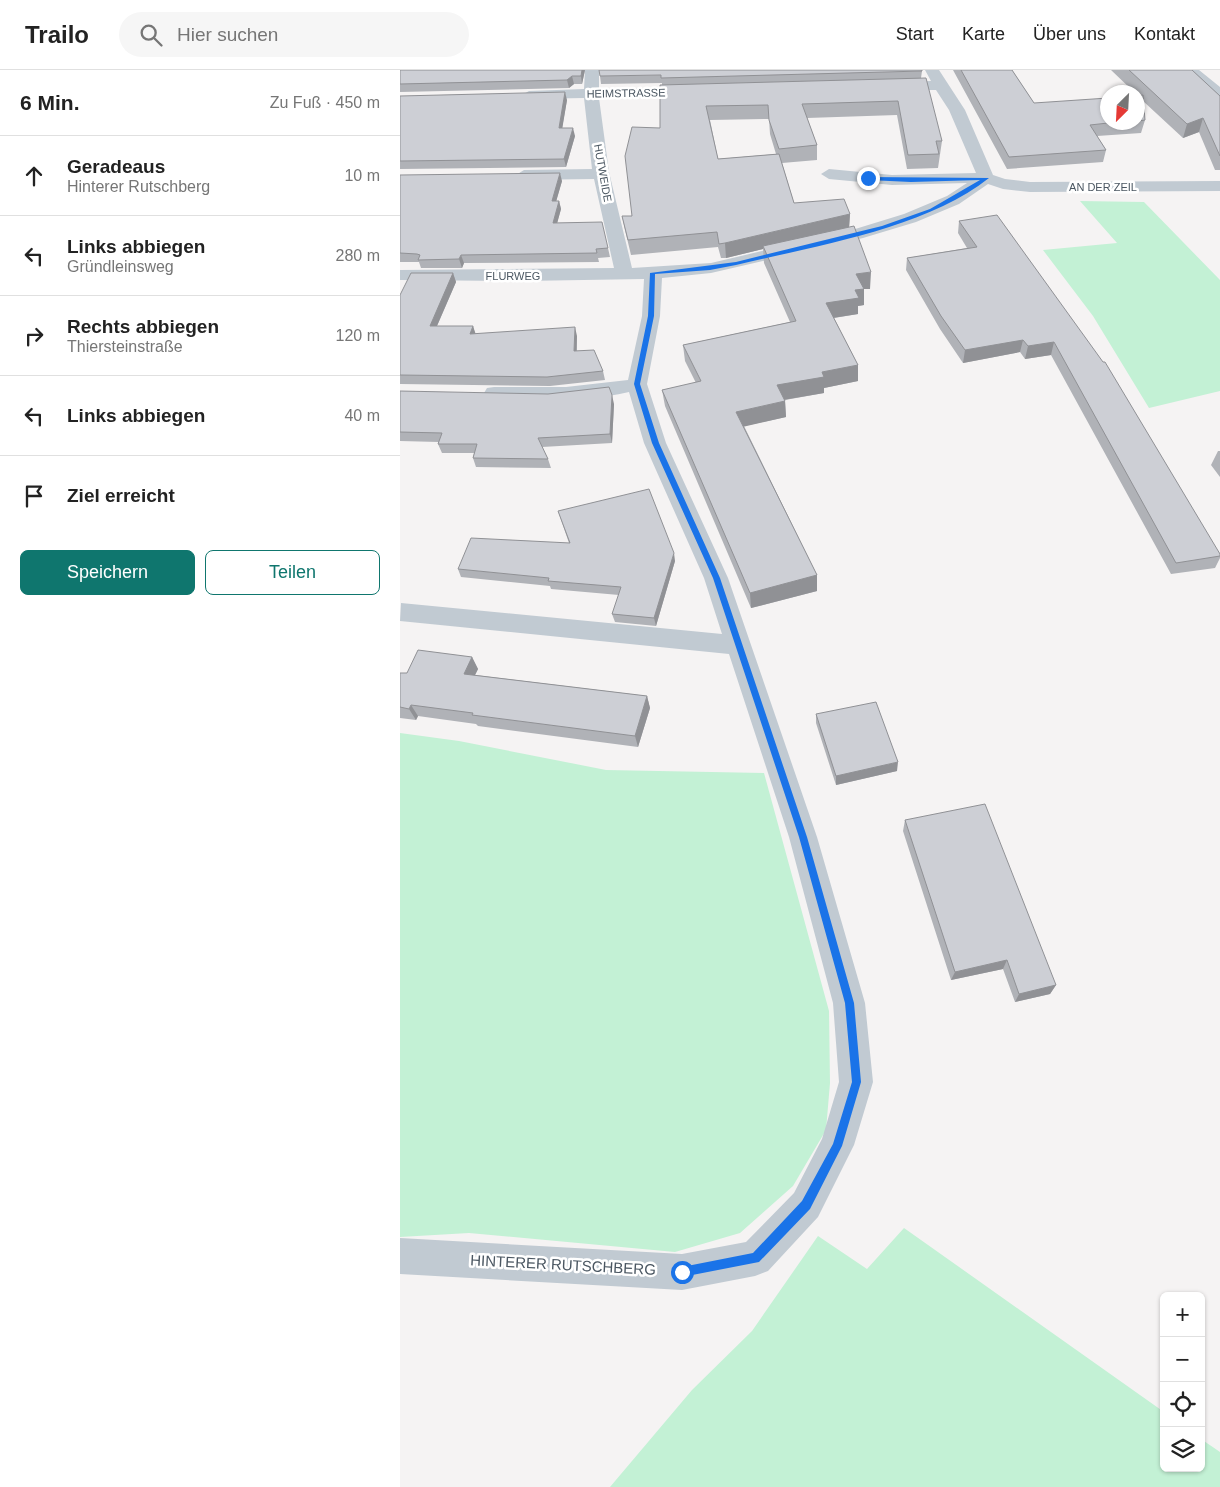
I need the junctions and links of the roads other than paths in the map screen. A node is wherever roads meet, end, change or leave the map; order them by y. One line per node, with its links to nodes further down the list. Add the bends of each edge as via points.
1 (592, 70): 7 (street, HUTWEIDE)
2 (932, 70): 4 (street)
3 (1190, 70): 9 (street)
4 (942, 85): 5 (street); 13 (street, via 957,110)
5 (874, 87)
6 (717, 90): 7 (street, HEIMSTRASSE)
7 (590, 93): 8 (street, HEIMSTRASSE); 10 (street, HUTWEIDE)
8 (514, 95)
9 (1220, 95)
10 (602, 174): 12 (street); 16 (street, HUTWEIDE)
11 (829, 174): 13 (street, AN DER ZEIL, via 911,181)
12 (506, 175)
13 (986, 178): 14 (street, AN DER ZEIL, via 1030,187); 15 (street, FLURWEG, via 932,210 884,227 736,264)
14 (1220, 186)
15 (653, 273): 16 (street, FLURWEG); 18 (street, via 651,316)
16 (626, 274): 17 (street, FLURWEG)
17 (400, 275)
18 (637, 384): 19 (street, via 606,392 573,394); 21 (street, via 655,443 716,578)
19 (477, 393)
20 (401, 612): 21 (street)
21 (739, 645): 22 (street, HINTERER RUTSCHBERG, via 803,837 849,1003 856,1082 837,1146 806,1205 755,1258 682,1272)
22 (400, 1256)

